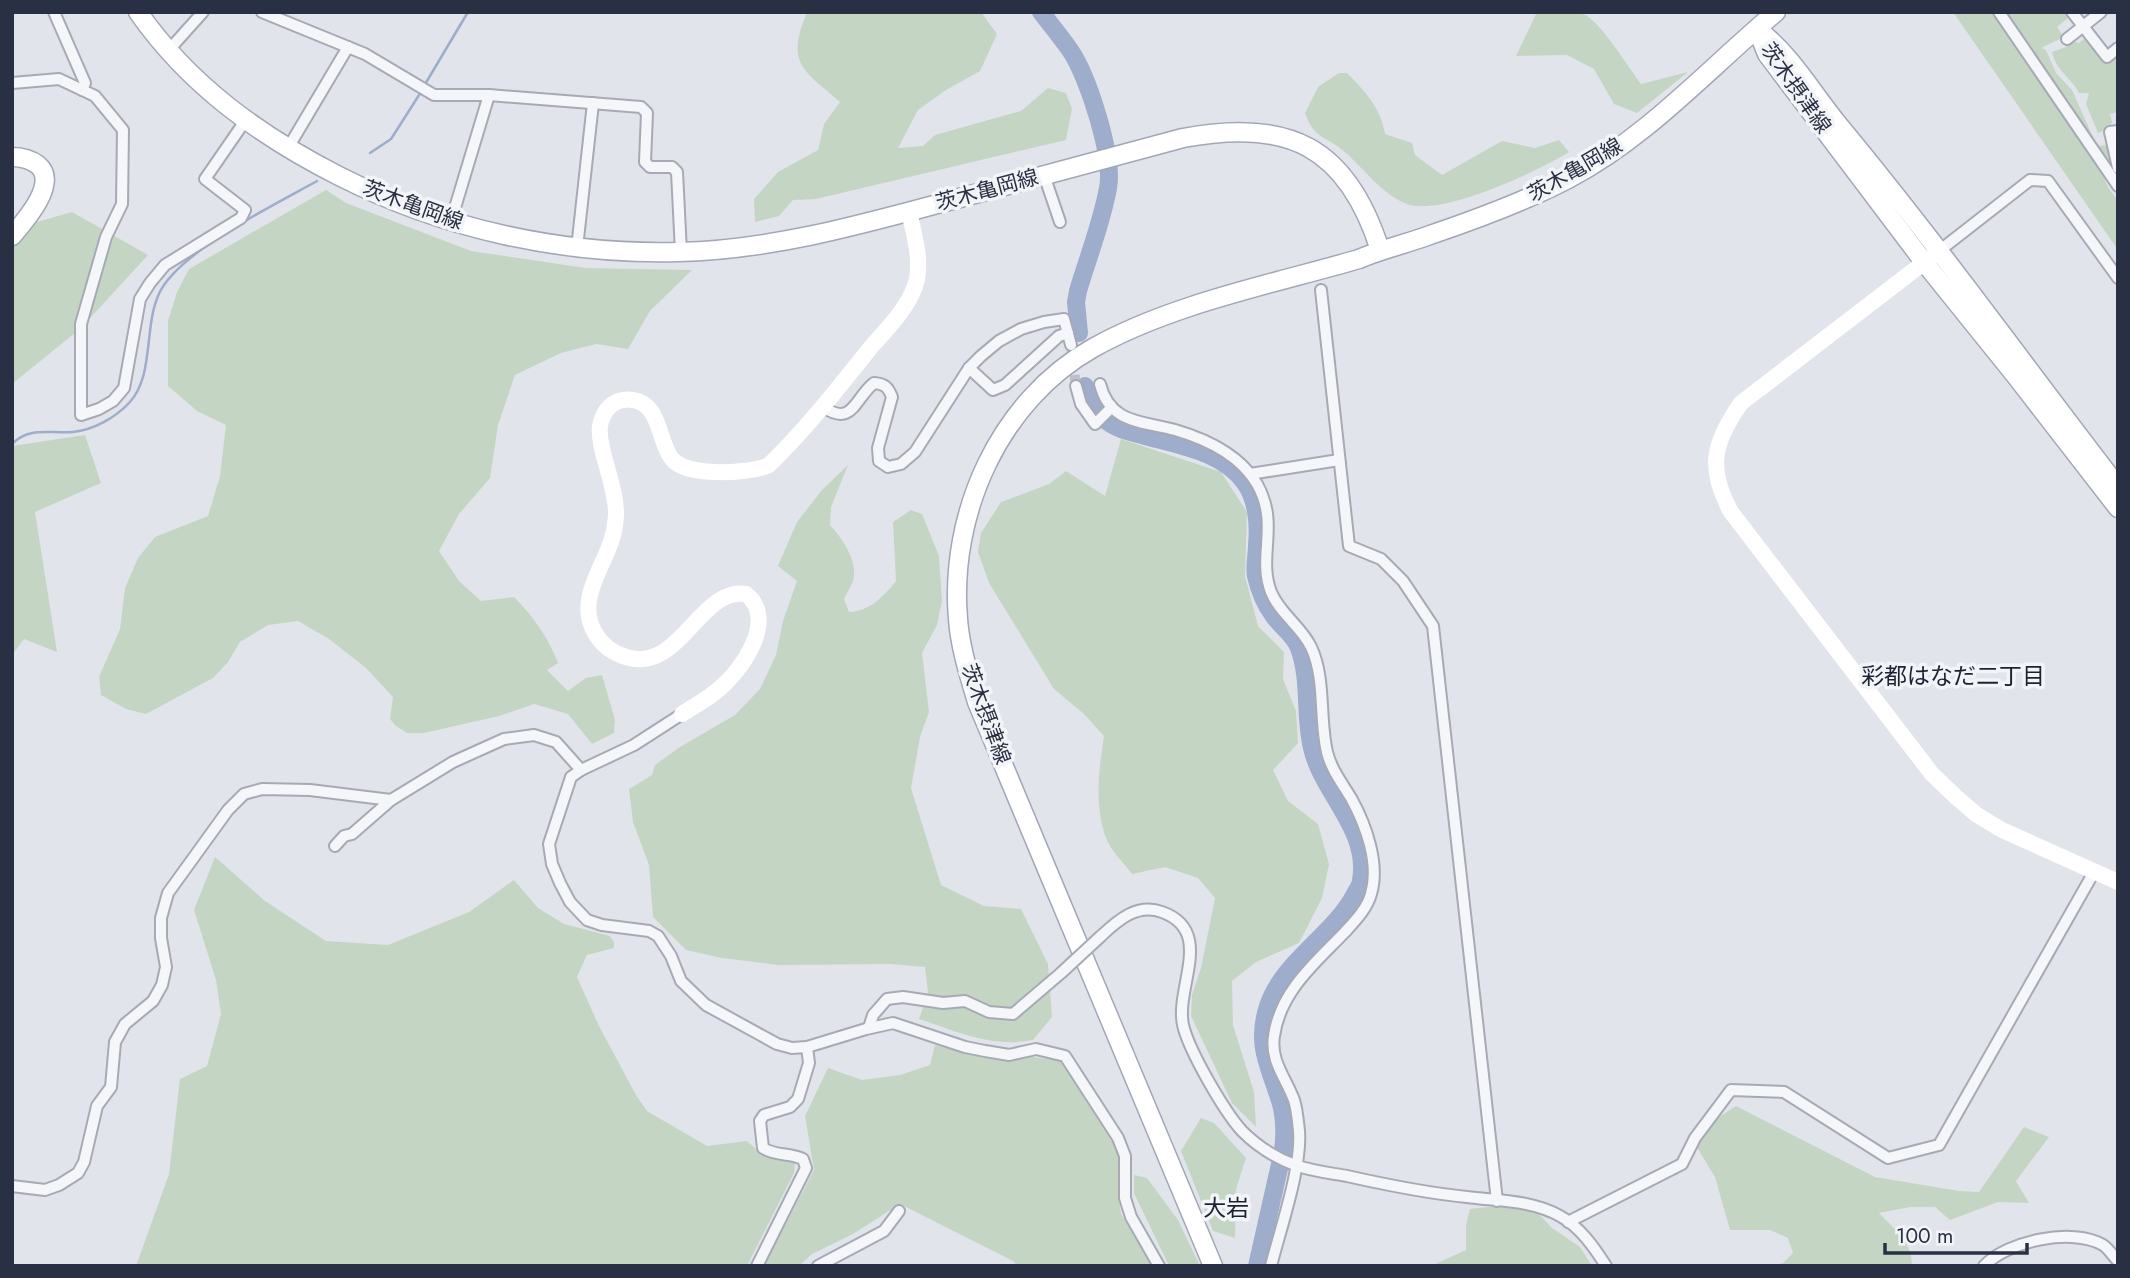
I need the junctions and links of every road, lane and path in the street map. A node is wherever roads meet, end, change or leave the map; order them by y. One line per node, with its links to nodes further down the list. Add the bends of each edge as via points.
1 (54, 12): 16 (street, via 85,83)
2 (138, 12): 14 (main road, 茨木亀岡線)
3 (203, 12): 14 (street)
4 (262, 12): 12 (street)
5 (1776, 12): 10 (main road, 茨木亀岡線)
6 (1999, 12): 25 (street)
7 (2072, 12): 9 (street)
8 (2101, 12): 9 (street)
9 (2083, 26): 11 (street); 13 (street, via 2107,57)
10 (1757, 29): 31 (main road, 茨木亀岡線, via 1649,124 1570,178 1486,215); 32 (main road, 茨木摂津線, via 1775,42); 34 (main road, 茨木摂津線, via 1767,54)
11 (2067, 39)
12 (348, 47): 17 (street, via 434,95); 21 (street)
13 (2118, 48)
14 (168, 51): 19 (main road, 茨木亀岡線)
15 (12, 83): 16 (street, via 59,79)
16 (82, 90): 19 (street, via 95,96 123,130 122,204 106,237 81,324 81,415 113,401 124,388 140,299 164,265 241,218 246,210 205,179)
17 (489, 95): 18 (street); 27 (street)
18 (593, 103): 30 (street); 33 (street, via 641,107 647,113 645,162 677,172)
19 (245, 121): 21 (main road, 茨木亀岡線)
20 (2117, 126): 23 (street, via 2110,132)
21 (288, 148): 27 (main road, 茨木亀岡線, via 384,197)
22 (12, 158): 29 (main road, via 29,159 45,177 43,192)
23 (2118, 168)
24 (1044, 175): 26 (main road, 茨木亀岡線); 28 (street); 31 (main road, 茨木亀岡線, via 1182,138 1227,131 1266,133 1311,149 1348,180 1368,214)
25 (2118, 186)
26 (909, 212): 33 (main road, 茨木亀岡線, via 766,244); 42 (street, via 918,263 916,285 901,312)
27 (451, 221): 30 (main road, 茨木亀岡線)
28 (1060, 222)
29 (12, 236)
30 (577, 248): 33 (main road, 茨木亀岡線)
31 (1380, 250): 62 (main road, 茨木摂津線, via 1153,320 1091,349 1067,366 1033,397 996,446 976,487 959,554 958,621 977,702)
32 (1939, 251): 34 (street); 35 (street, via 2030,180 2048,181); 46 (main road, 茨木摂津線)
33 (681, 252)
34 (1924, 262): 47 (main road, 茨木摂津線); 52 (street, via 1741,403 1723,429 1716,475 1731,512 1932,774 1977,815)
35 (2118, 278)
36 (1321, 290): 44 (street)
37 (1068, 333): 38 (street); 39 (street, via 1064,319 1021,329 999,341); 39 (street, via 993,390)
38 (1071, 345)
39 (969, 368): 42 (street, via 915,452 901,464 888,467 880,461 878,448 892,397 883,384 866,389 845,414 835,415)
40 (1100, 384): 43 (street)
41 (1076, 386): 43 (street, via 1077,396 1095,424)
42 (823, 407): 48 (street, via 769,465 741,473 679,466 667,451 657,421 639,401 626,399 606,411 600,427 616,526 590,594 590,623 596,636 617,654 642,659 673,646 722,598 746,594 757,608 756,635 738,670)
43 (1110, 409): 45 (street, via 1224,451)
44 (1339, 460): 45 (street); 58 (street, via 1349,545 1381,559 1403,581 1433,626)
45 (1250, 474): 56 (street, via 1268,513 1268,583 1277,603 1312,649 1330,765 1361,819 1373,863 1366,906 1302,977 1277,1018 1273,1040 1276,1065 1294,1100 1299,1133)
46 (2115, 477)
47 (2118, 508)
48 (682, 714): 49 (street)
49 (581, 770): 50 (street, via 556,742 534,735 504,738); 55 (street, via 571,777 549,845 552,864 570,902 587,919 602,925 659,936 681,981 706,1005 777,1044)
50 (391, 800): 51 (street); 57 (street, via 262,789 244,794 228,810 168,893 161,918 166,967 162,985 115,1041 111,1087 97,1106 78,1173 45,1190)
51 (335, 846)
52 (2094, 872): 53 (street); 60 (street, via 1939,1145 1888,1158 1784,1092 1731,1090 1695,1138 1682,1164)
53 (2118, 882)
54 (869, 1028): 55 (street); 56 (street, bridge, via 887,999 903,997 965,1001 989,1012 1013,1014 1121,918 1145,910 1168,915 1185,930 1191,947 1181,1007 1186,1034 1224,1108 1243,1132 1263,1149); 65 (street, via 894,1023 985,1051 1009,1055 1036,1049 1065,1056 1118,1138 1125,1156 1125,1198 1131,1217)
55 (807, 1046): 63 (street, via 809,1063 798,1099 760,1121 763,1148 803,1159 806,1168)
56 (1293, 1164): 58 (street, via 1427,1193); 66 (street)
57 (12, 1186)
58 (1497, 1200): 60 (street, via 1533,1205)
59 (899, 1211): 64 (street, via 884,1231)
60 (1568, 1222): 67 (street, via 1593,1245)
61 (2118, 1261): 68 (street, via 2104,1245 2078,1236 2028,1242)
62 (1213, 1264)
63 (757, 1266)
64 (818, 1266)
65 (1159, 1266)
66 (1271, 1266)
67 (1606, 1266)
68 (1984, 1266)

